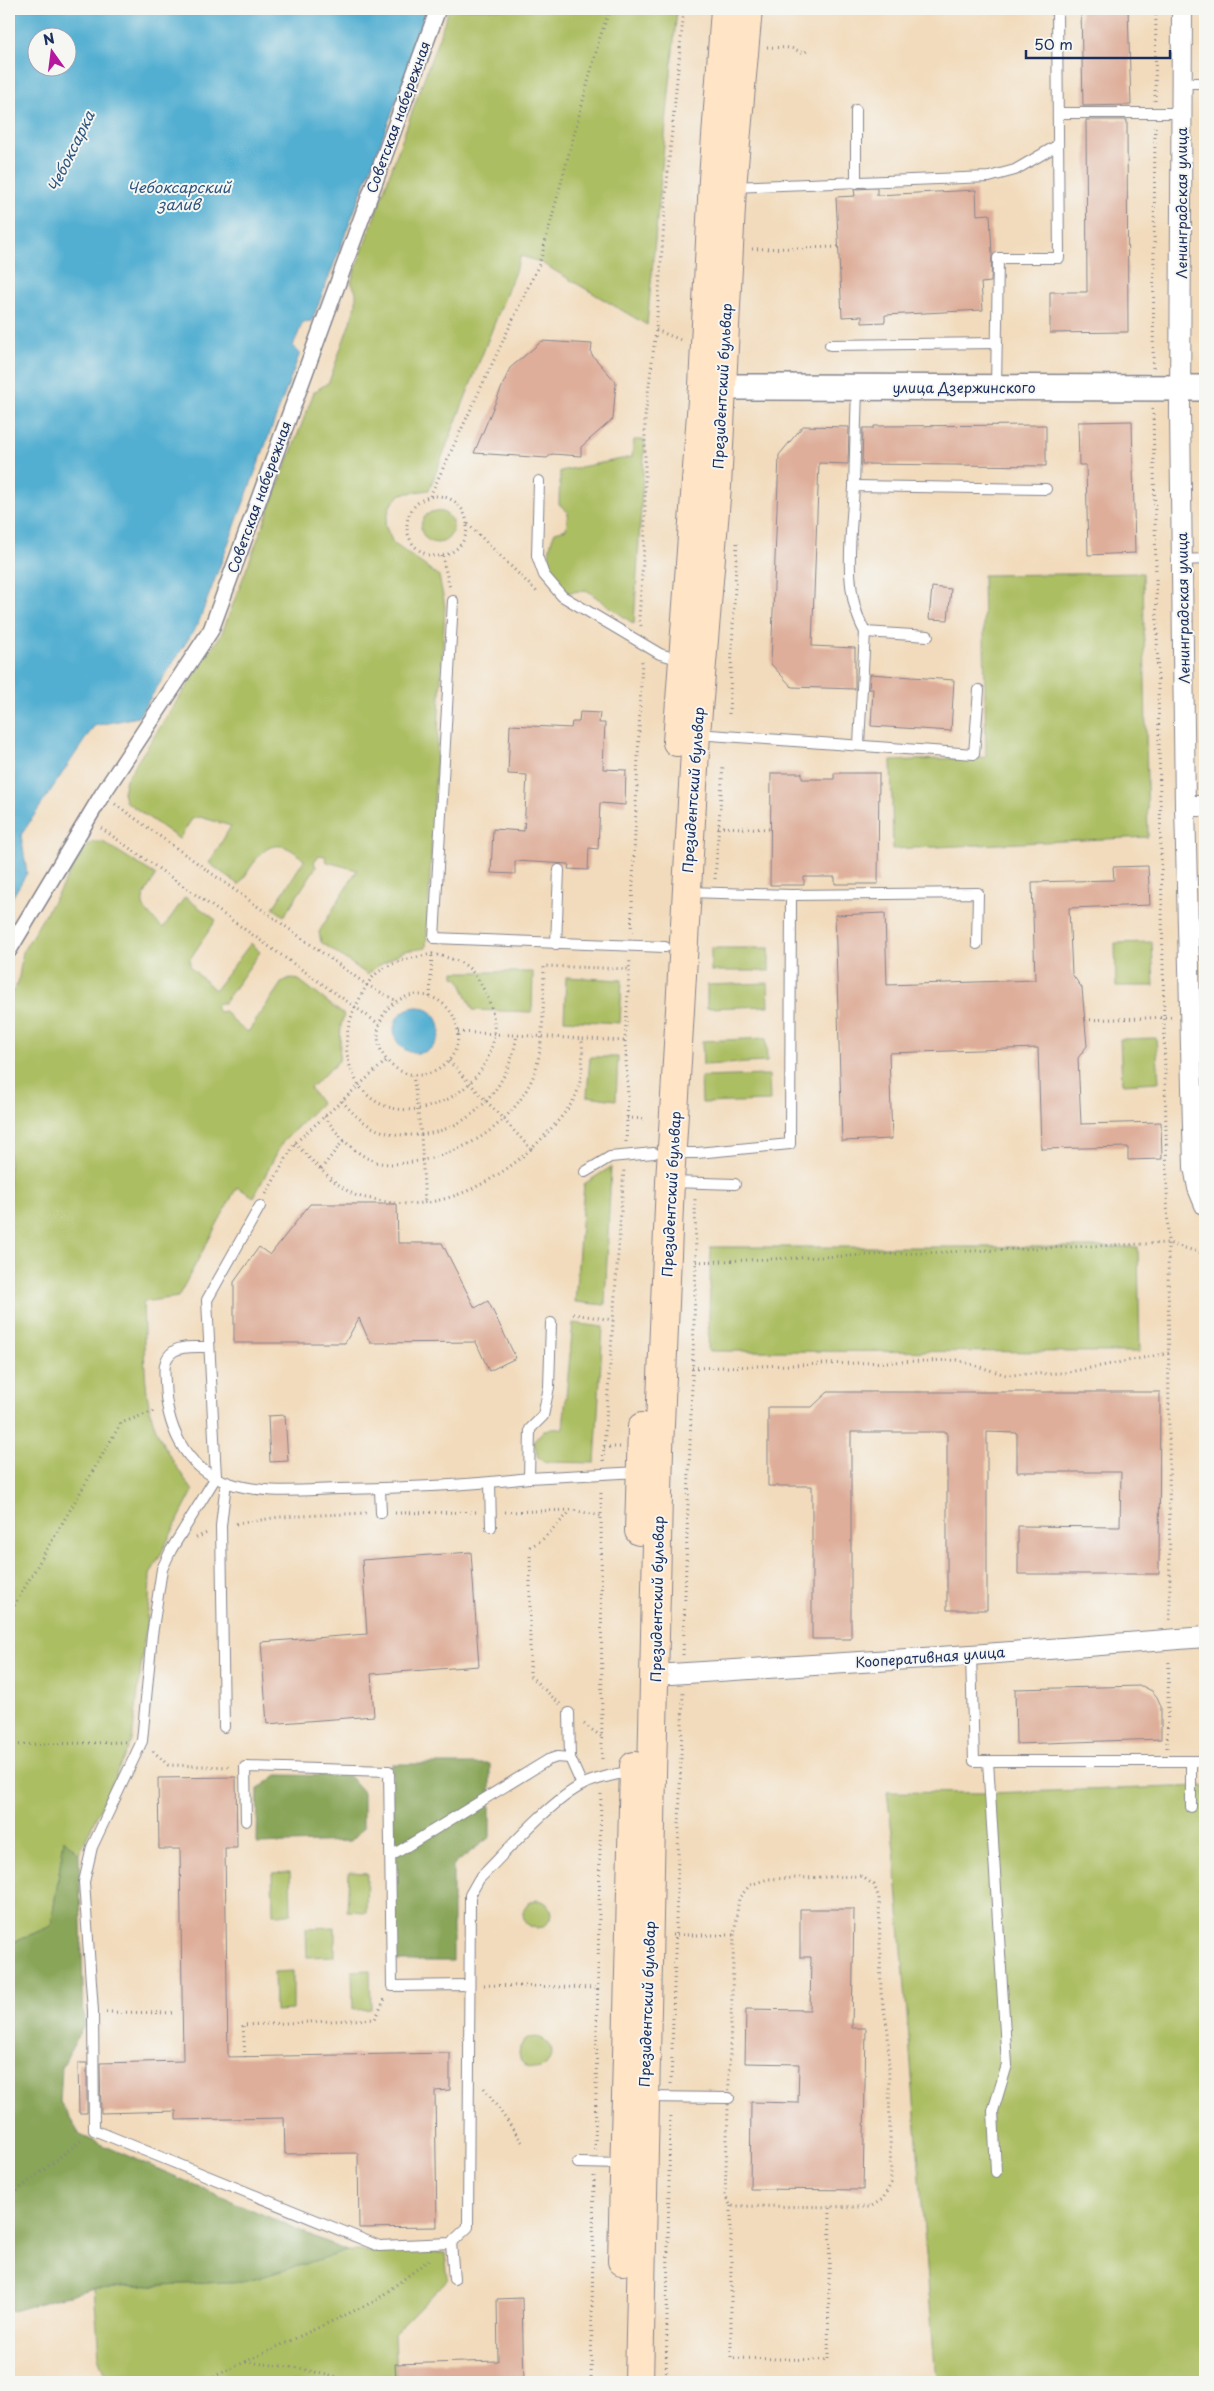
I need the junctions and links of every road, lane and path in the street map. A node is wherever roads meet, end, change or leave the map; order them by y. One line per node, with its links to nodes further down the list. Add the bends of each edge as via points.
1 (438, 9): 55 (street, Советская набережная, via 211,630)
2 (610, 9): 37 (path, via 540,262)
3 (684, 9): 23 (path)
4 (725, 9): 28 (main road, Президентский бульвар, via 713,179)
5 (748, 9): 20 (main road, Президентский бульвар)
6 (1057, 9): 15 (lane)
7 (1156, 9): 13 (path)
8 (1182, 9): 12 (street, Ленинградская улица)
9 (766, 47): 10 (path)
10 (807, 51)
11 (1205, 83): 12 (lane)
12 (1182, 84): 16 (street, Ленинградская улица)
13 (1155, 105)
14 (856, 110): 19 (lane)
15 (1058, 113): 16 (lane); 18 (lane)
16 (1182, 113): 31 (street, Ленинградская улица)
17 (1155, 124): 27 (path)
18 (1058, 145): 19 (lane, via 1015,170 989,178); 24 (lane, via 1059,258 998,258)
19 (856, 183): 20 (lane)
20 (732, 187): 28 (main road, Президентский бульвар)
21 (839, 247): 22 (path)
22 (752, 249)
23 (656, 330): 26 (path, via 681,339); 46 (path, via 645,417 645,532 639,618)
24 (997, 343): 25 (lane); 30 (lane)
25 (830, 345)
26 (680, 348)
27 (1153, 374)
28 (712, 387): 29 (street, улица Дзержинского); 49 (main road, Президентский бульвар, via 717,486)
29 (857, 387): 30 (street, улица Дзержинского); 35 (lane)
30 (996, 388): 31 (street, улица Дзержинского)
31 (1180, 388): 32 (street, улица Дзержинского); 41 (street, Ленинградская улица)
32 (1205, 388)
33 (1153, 413): 79 (path)
34 (539, 481): 43 (lane, via 537,556 544,575)
35 (854, 486): 36 (lane); 45 (lane, via 850,585 859,622)
36 (1046, 489)
37 (430, 496): 38 (path, via 443,496 457,503); 40 (path, via 416,503 406,526 409,538 421,552)
38 (467, 524): 40 (path, via 466,535 460,544); 43 (path, via 544,598)
39 (738, 540): 51 (path)
40 (442, 556): 44 (path)
41 (1182, 560): 42 (lane); 56 (street, Ленинградская улица)
42 (1205, 560)
43 (562, 596): 49 (lane, via 660,654)
44 (453, 601): 66 (lane)
45 (865, 632): 47 (lane); 53 (lane)
46 (642, 635)
47 (928, 636)
48 (642, 653): 65 (path)
49 (692, 662): 52 (main road, Президентский бульвар)
50 (979, 690): 53 (lane, via 974,754)
51 (729, 714)
52 (687, 734): 53 (lane); 63 (main road, Президентский бульвар); 69 (main road, Президентский бульвар)
53 (859, 744)
54 (723, 766): 59 (path)
55 (102, 795): 58 (street, Советская набережная); 74 (path)
56 (1185, 806): 57 (street); 78 (street, Ленинградская улица)
57 (1205, 806)
58 (88, 819): 70 (street, Советская набережная); 77 (path)
59 (718, 826): 60 (path); 62 (path)
60 (771, 829)
61 (558, 870): 67 (lane)
62 (714, 882)
63 (687, 892): 64 (lane); 69 (main road, Президентский бульвар)
64 (790, 895): 68 (lane, via 978,893); 105 (lane, via 790,1144)
65 (631, 937)
66 (434, 938): 67 (lane); 71 (path)
67 (556, 944): 69 (lane)
68 (978, 944)
69 (675, 948): 105 (main road, Президентский бульвар)
70 (9, 950)
71 (432, 954): 74 (path, via 404,959 376,974); 75 (path); 83 (path, via 459,960 478,978 492,1008)
72 (630, 955): 73 (path)
73 (630, 969): 85 (path, via 544,966); 87 (path)
74 (367, 985): 76 (path); 77 (path)
75 (430, 997): 76 (path, via 414,995); 82 (path, via 447,1008 455,1019)
76 (397, 1001): 81 (path)
77 (354, 1008): 81 (path); 92 (path, via 345,1039 350,1065)
78 (1190, 1015): 79 (path); 113 (street, Ленинградская улица, via 1194,1167)
79 (1163, 1018): 80 (path); 115 (path)
80 (1085, 1020)
81 (379, 1024): 88 (path, via 379,1046)
82 (458, 1032): 83 (path); 89 (path, via 457,1048)
83 (494, 1033): 84 (path); 91 (path, via 486,1063)
84 (517, 1034): 85 (path); 94 (path, via 514,1055 502,1082)
85 (542, 1035): 86 (path); 98 (path, via 533,1078)
86 (582, 1039): 87 (path); 104 (path, via 583,1063 576,1095)
87 (625, 1041): 97 (path)
88 (386, 1061): 90 (path, via 401,1072); 92 (path)
89 (449, 1061): 90 (path, via 438,1070); 91 (path)
90 (414, 1075): 95 (path)
91 (469, 1084): 94 (path); 95 (path, via 440,1103)
92 (360, 1085): 93 (path); 95 (path, via 374,1101 403,1109)
93 (342, 1101): 96 (path); 100 (path, via 355,1116 381,1131)
94 (486, 1102): 98 (path); 100 (path, via 445,1129)
95 (417, 1109): 100 (path)
96 (325, 1116): 101 (path); 102 (path)
97 (627, 1118): 99 (path); 103 (path)
98 (504, 1119): 104 (path); 106 (path, via 465,1146 443,1156)
99 (646, 1119)
100 (421, 1135): 106 (path)
101 (344, 1140): 106 (path, via 360,1153 387,1164); 108 (path)
102 (295, 1143): 108 (path); 114 (path)
103 (626, 1144)
104 (532, 1150): 112 (path, via 480,1184 452,1197)
105 (663, 1153): 109 (lane, via 610,1157); 111 (main road, Президентский бульвар); 126 (main road, Президентский бульвар)
106 (423, 1160): 112 (path)
107 (624, 1167): 119 (path)
108 (322, 1169): 112 (path, via 356,1195 397,1204)
109 (585, 1172)
110 (735, 1184): 111 (lane)
111 (683, 1187): 117 (path); 126 (main road, Президентский бульвар)
112 (425, 1204)
113 (1205, 1205)
114 (260, 1206): 127 (lane, via 207,1300)
115 (1168, 1243): 116 (path); 117 (path); 122 (path)
116 (1205, 1254)
117 (696, 1262): 123 (path)
118 (573, 1314): 119 (path)
119 (613, 1320): 125 (path)
120 (551, 1323): 128 (lane, via 549,1387 542,1416 530,1429)
121 (204, 1347): 124 (lane, via 175,1350 168,1356 164,1366)
122 (1169, 1352): 123 (path, via 1064,1373 1006,1375 957,1360); 138 (path)
123 (692, 1368): 140 (path)
124 (166, 1408): 127 (lane, via 182,1447 196,1463); 136 (path, via 121,1423)
125 (602, 1466)
126 (650, 1472): 128 (lane); 141 (main road, Президентский бульвар)
127 (216, 1477): 129 (lane); 146 (lane, via 162,1570)
128 (529, 1478): 130 (lane)
129 (226, 1482): 131 (lane, via 279,1491); 144 (lane, via 220,1526)
130 (490, 1483): 131 (lane); 135 (lane)
131 (380, 1489): 134 (lane)
132 (601, 1493): 145 (path)
133 (572, 1510): 143 (path, via 542,1540 530,1546 530,1676)
134 (381, 1513)
135 (491, 1527)
136 (9, 1614)
137 (1205, 1637): 138 (street, Кооперативная улица)
138 (1170, 1640): 139 (street, Кооперативная улица); 150 (path)
139 (971, 1655): 141 (street, Кооперативная улица); 149 (lane, via 974,1761)
140 (683, 1662)
141 (646, 1675): 155 (main road, Президентский бульвар)
142 (683, 1687): 162 (path)
143 (569, 1713): 145 (path); 148 (lane)
144 (224, 1727)
145 (602, 1737): 153 (path)
146 (142, 1741): 147 (path); 154 (path, via 168,1765); 167 (lane, via 92,1847 84,1882)
147 (9, 1746)
148 (570, 1758): 156 (lane); 160 (lane, via 548,1760)
149 (988, 1761): 150 (lane); 179 (lane, via 1007,2065 993,2111)
150 (1167, 1761): 151 (lane)
151 (1191, 1761): 152 (lane); 158 (lane)
152 (1205, 1761)
153 (602, 1764)
154 (245, 1767): 159 (lane); 160 (lane, via 389,1771)
155 (643, 1771): 156 (lane, via 601,1777); 171 (main road, Президентский бульвар); 178 (main road, Президентский бульвар)
156 (582, 1785): 164 (lane, via 556,1802 479,1879 470,1895)
157 (601, 1788): 166 (path)
158 (1191, 1807)
159 (246, 1821)
160 (391, 1856): 165 (lane)
161 (667, 1934): 162 (path)
162 (674, 1935): 163 (path); 171 (path)
163 (734, 1935): 172 (path); 183 (path, via 739,1898 750,1885 768,1879 861,1876 874,1885 879,1898 880,1993 888,2032 891,2183 883,2199 870,2207)
164 (469, 1985): 165 (lane); 166 (path); 170 (lane)
165 (392, 1986): 169 (path, via 375,2019 243,2025)
166 (598, 1988): 176 (path)
167 (92, 2011): 168 (path); 174 (lane)
168 (176, 2013)
169 (246, 2057)
170 (468, 2065): 175 (path); 184 (lane, via 468,2227)
171 (658, 2095): 172 (lane); 191 (main road, Президентский бульвар)
172 (729, 2098): 182 (path, via 725,2196)
173 (671, 2104): 192 (path)
174 (94, 2130): 181 (path); 184 (lane, via 379,2246)
175 (522, 2142)
176 (595, 2151)
177 (578, 2163): 178 (lane)
178 (624, 2164): 190 (main road, Президентский бульвар)
179 (996, 2172)
180 (594, 2176): 189 (path)
181 (9, 2197)
182 (731, 2206): 183 (path); 183 (path, via 731,2358 828,2360)
183 (830, 2207)
184 (451, 2244): 185 (lane); 186 (path, via 375,2301)
185 (454, 2279)
186 (245, 2362): 187 (path, via 215,2376); 188 (path, via 299,2368)
187 (212, 2382)
188 (353, 2382)
189 (591, 2382)
190 (620, 2382)
191 (639, 2382)
192 (666, 2382)

